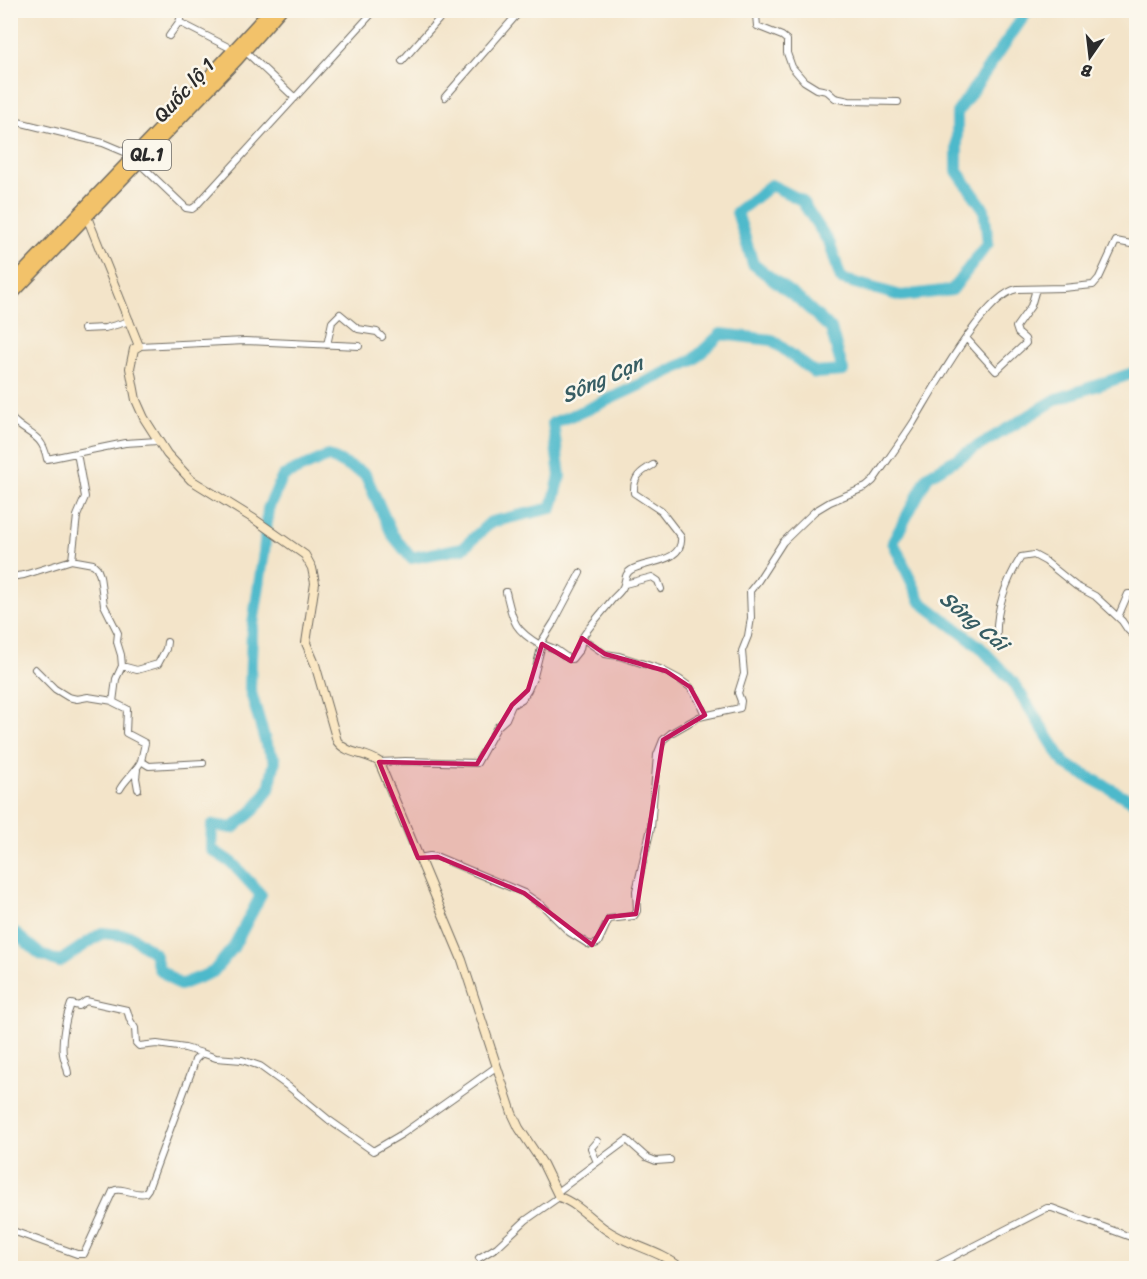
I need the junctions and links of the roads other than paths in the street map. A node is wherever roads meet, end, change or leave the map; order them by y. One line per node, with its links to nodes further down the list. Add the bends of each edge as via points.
1 (183, 10): 8 (street)
2 (270, 10): 10 (highway, Quốc lộ 1 / QL.1)
3 (281, 10): 11 (highway, Quốc lộ 1 / QL.1)
4 (375, 10): 14 (street)
5 (447, 10): 12 (street)
6 (521, 10): 13 (street)
7 (757, 10): 15 (street, via 757,26 787,40 788,59 804,81 835,98)
8 (179, 22): 9 (street); 10 (street)
9 (169, 36)
10 (232, 49): 17 (highway, Quốc lộ 1 / QL.1)
11 (245, 51): 14 (street); 17 (highway, Quốc lộ 1 / QL.1)
12 (402, 61)
13 (445, 97)
14 (295, 98): 17 (street, via 192,209 186,208)
15 (898, 102)
16 (10, 120): 17 (street, via 103,143)
17 (136, 160): 18 (highway, Quốc lộ 1 / QL.1); 20 (highway, Quốc lộ 1 / QL.1)
18 (87, 217): 22 (highway, Quốc lộ 1 / QL.1); 23 (street)
19 (1137, 245): 21 (street, via 1116,241 1093,285)
20 (10, 285)
21 (1036, 289): 26 (street, via 1010,290); 26 (street, via 1031,306 1016,327 1026,343 996,370)
22 (10, 297)
23 (130, 321): 24 (street); 28 (street)
24 (84, 329)
25 (382, 337): 27 (street, via 377,332 358,329 340,314 332,322)
26 (966, 338): 50 (street, via 873,481 815,511 771,558 750,591 751,618 742,651 744,674 738,693 741,706)
27 (327, 345): 28 (street, via 245,341); 29 (street)
28 (139, 346): 31 (street, via 134,349 130,368 133,388)
29 (359, 346)
30 (10, 417): 32 (street, via 42,441 47,459)
31 (158, 441): 32 (street); 52 (street, via 191,480 305,555 315,583 306,643 337,741 342,748)
32 (77, 453): 34 (street, via 85,497 77,516)
33 (653, 465): 37 (street, via 636,477 634,493 661,510 682,542 665,559 630,570)
34 (70, 561): 36 (street); 47 (street, via 97,568 104,604 118,633)
35 (580, 573): 46 (street)
36 (10, 577)
37 (625, 584): 38 (street, via 652,577); 42 (street)
38 (661, 589)
39 (506, 592): 46 (street, via 518,630)
40 (1137, 594): 41 (street, via 1128,594)
41 (1118, 617): 43 (street); 44 (street, via 1045,561 1034,555 1023,556 999,611)
42 (582, 638): 46 (street, via 572,659); 50 (street, via 605,654 660,669 679,679 690,687)
43 (1137, 638)
44 (997, 639)
45 (167, 642): 47 (street, via 158,664 137,670)
46 (540, 645): 52 (street, via 528,690 512,705 477,763)
47 (122, 666): 49 (street)
48 (35, 669): 49 (street, via 68,697)
49 (113, 701): 51 (street, via 127,709 126,733 145,743)
50 (705, 715): 57 (street, via 663,740 657,755 651,828 636,891 636,914 632,918 609,919 598,943 588,944 569,932 524,893 438,857)
51 (141, 761): 53 (street, via 149,766); 54 (street)
52 (378, 762): 57 (street)
53 (203, 764)
54 (137, 770): 55 (street); 56 (street)
55 (120, 789)
56 (138, 789)
57 (418, 858): 59 (street, via 462,960)
58 (202, 1053): 59 (street, via 260,1066 373,1151); 60 (street, via 157,1044 140,1046 127,1010 86,1001 79,1006 71,1005 64,1022 63,1053); 65 (street, via 195,1060 148,1189 140,1195 113,1191 86,1252 77,1254)
59 (496, 1067): 64 (street, via 519,1128)
60 (68, 1073)
61 (597, 1141): 63 (street, via 591,1148)
62 (670, 1160): 63 (street, via 646,1157 627,1140)
63 (597, 1162): 64 (street)
64 (558, 1195): 67 (street); 68 (street, via 607,1231)
65 (10, 1230)
66 (1137, 1239): 69 (street, via 1047,1208)
67 (479, 1258)
68 (682, 1268)
69 (931, 1269)

